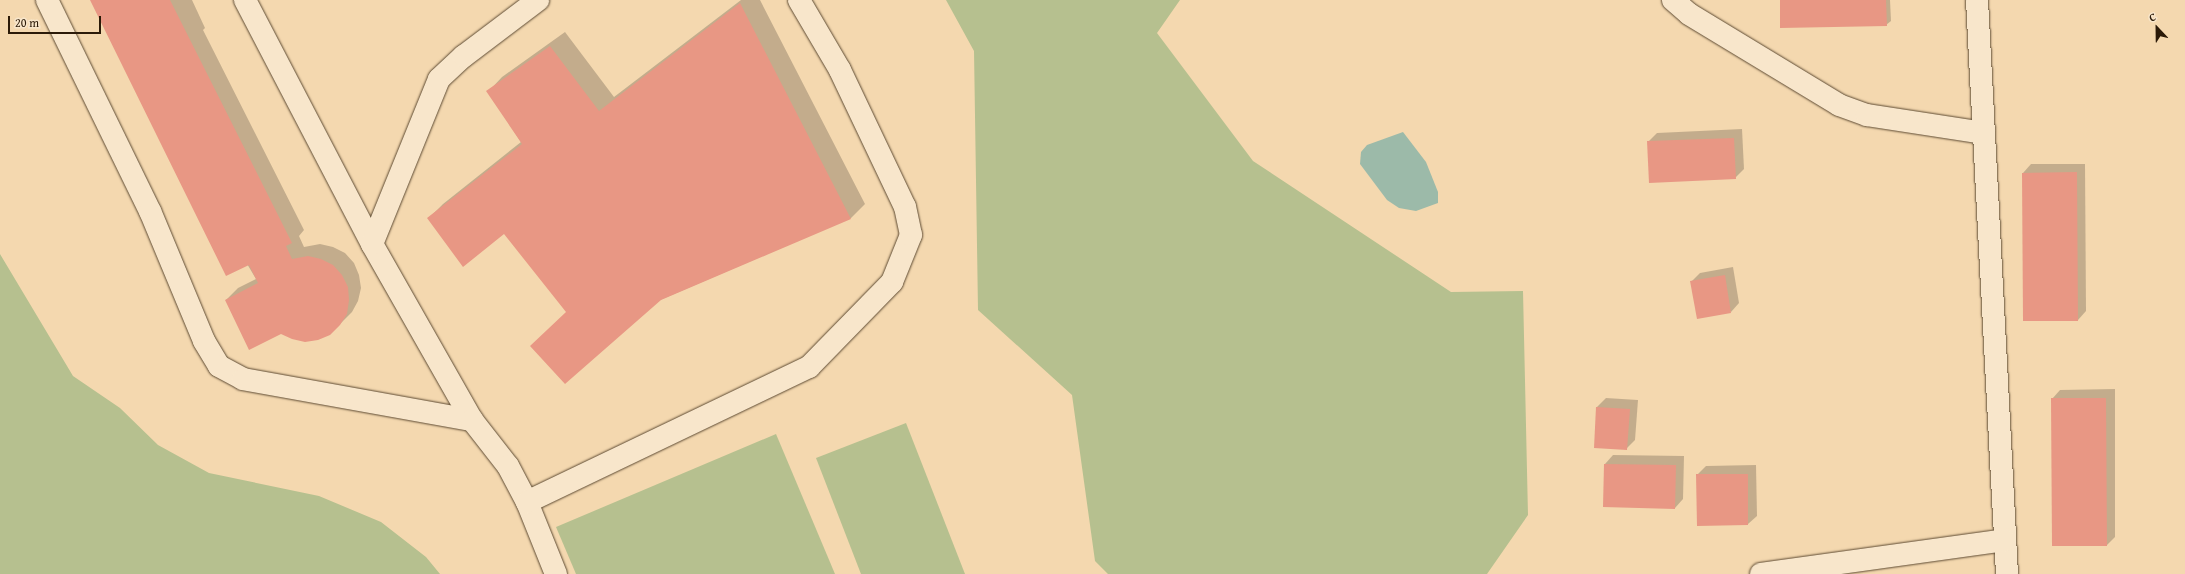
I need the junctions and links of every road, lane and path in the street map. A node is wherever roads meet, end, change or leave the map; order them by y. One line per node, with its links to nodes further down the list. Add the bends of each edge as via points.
1 (47, 0): 9 (street, via 150,211 204,340 219,366 243,379)
2 (245, 0): 8 (street)
3 (538, 0): 8 (street, via 464,56 439,79)
4 (799, 0): 10 (street, via 840,70 906,207 911,235 892,282 809,367)
5 (1673, 0): 7 (street, via 1689,14 1839,105 1881,118)
6 (1976, 0): 7 (street)
7 (1984, 133): 11 (street)
8 (372, 244): 9 (street)
9 (472, 420): 10 (street, via 508,466)
10 (527, 502): 12 (street)
11 (2005, 540): 13 (street); 14 (street)
12 (556, 574)
13 (1761, 574)
14 (2007, 574)

